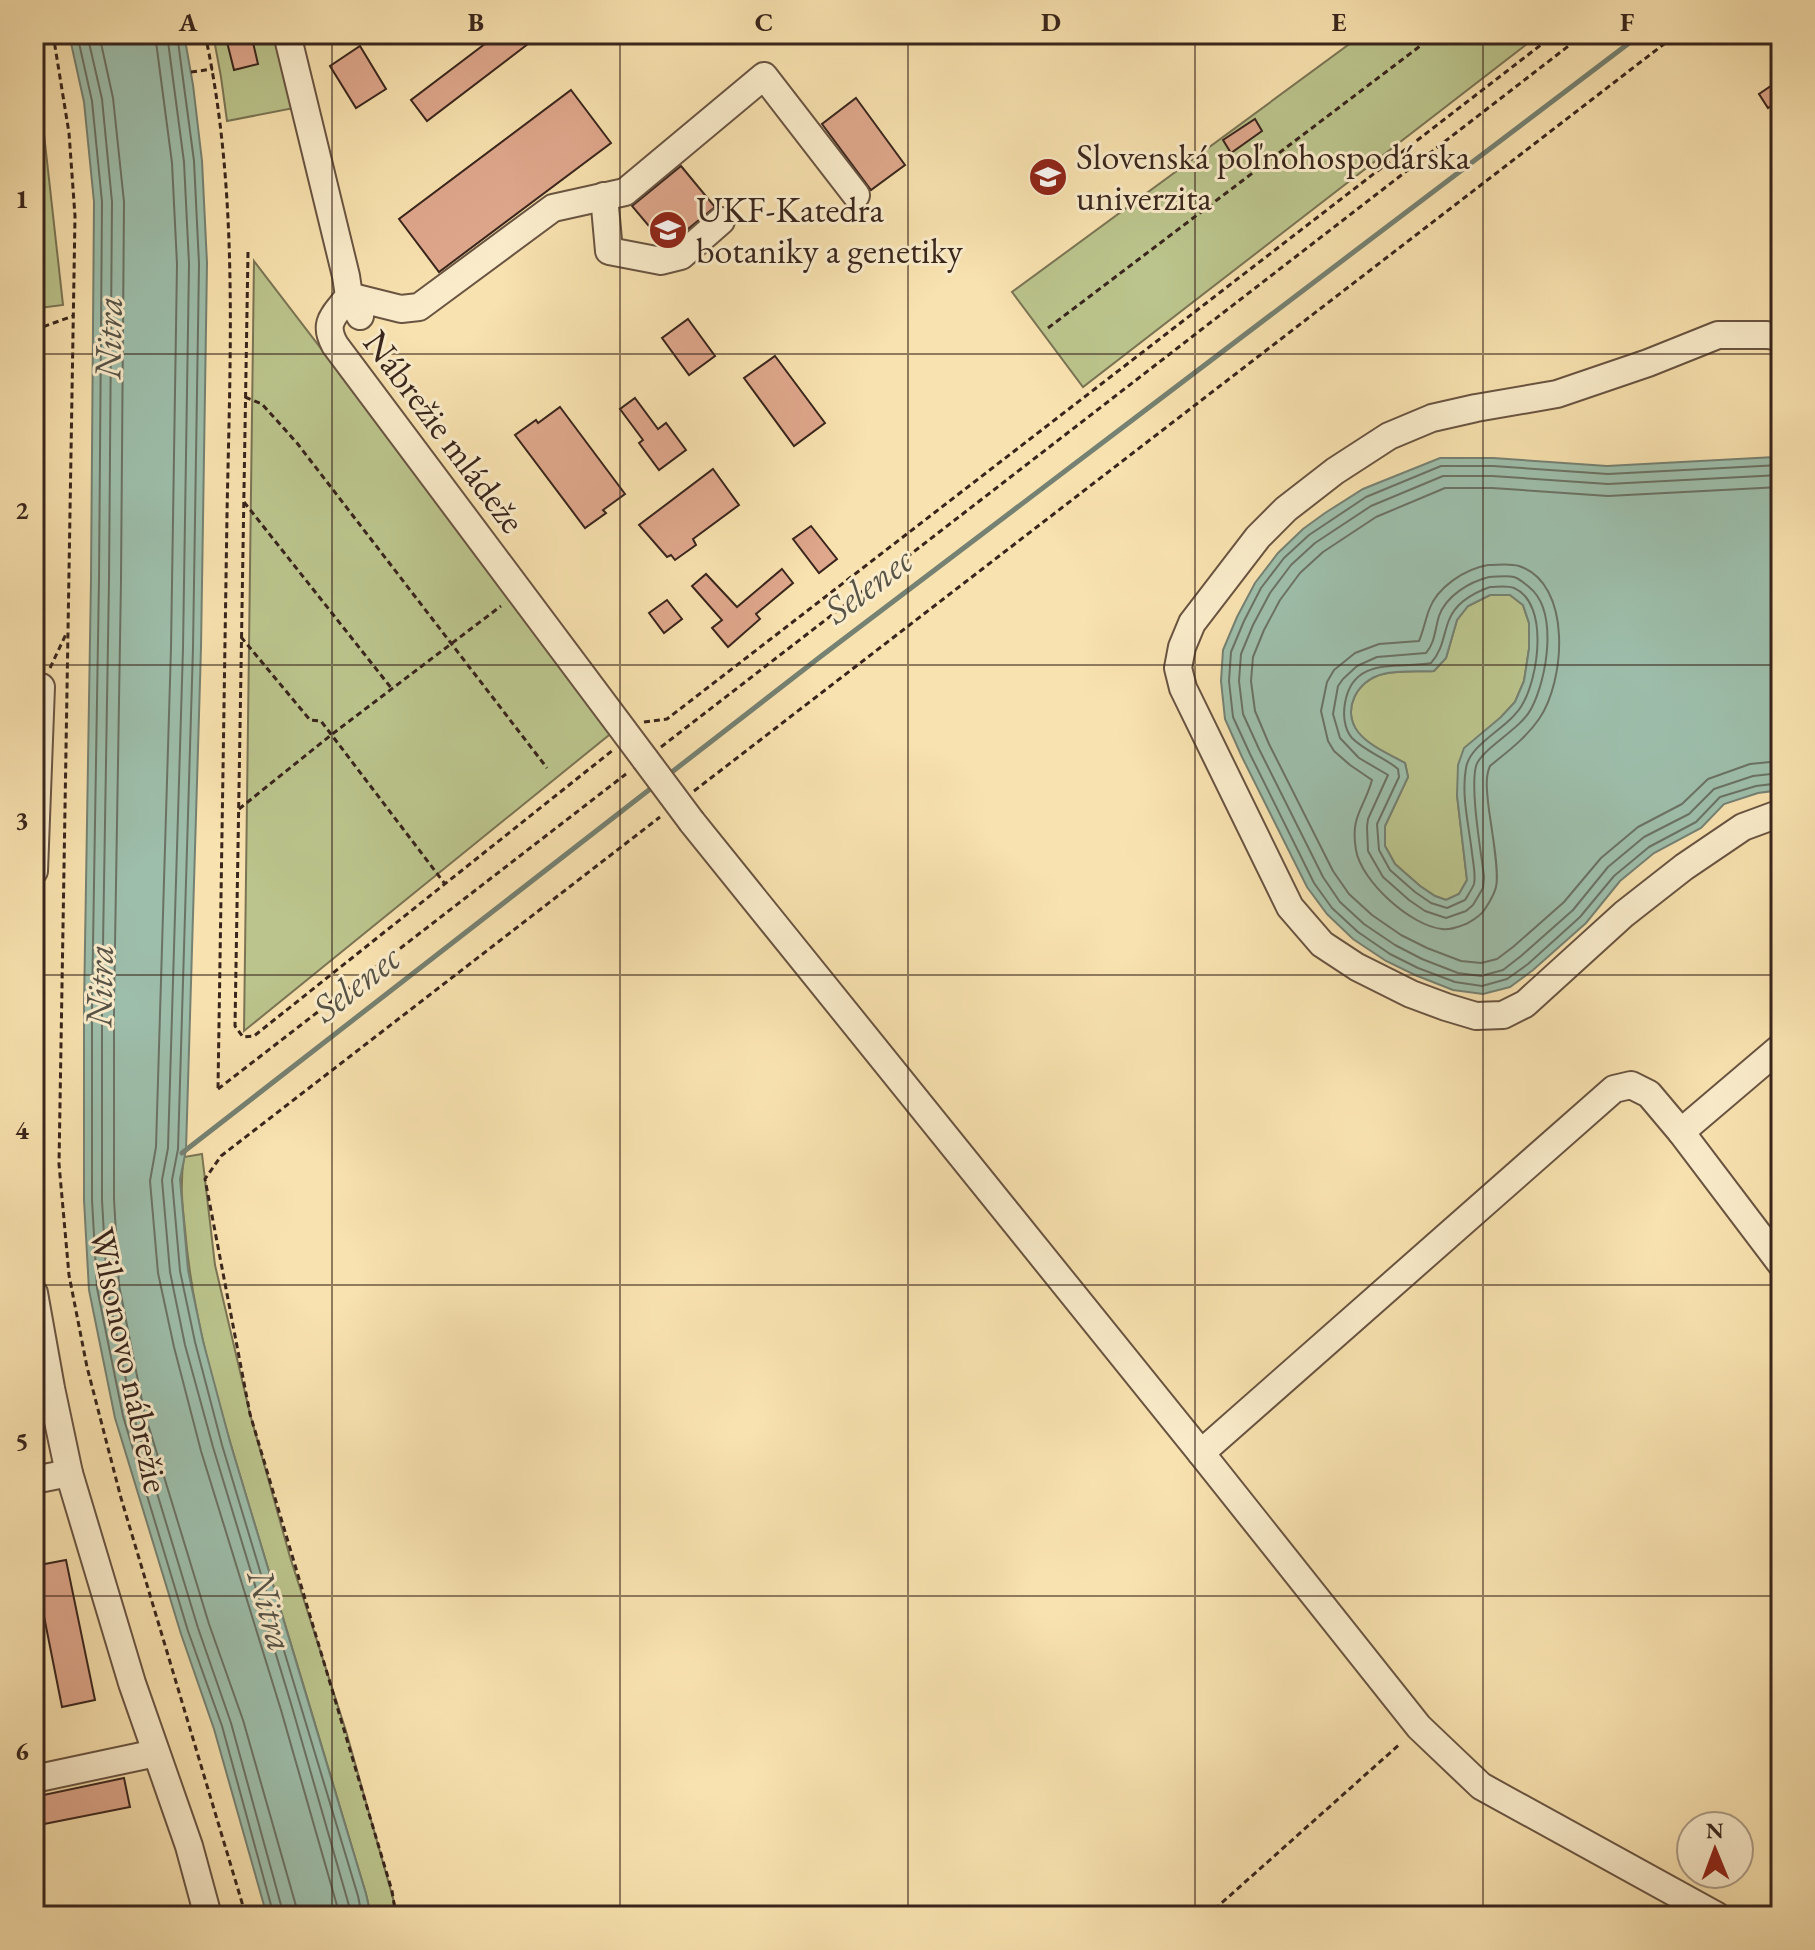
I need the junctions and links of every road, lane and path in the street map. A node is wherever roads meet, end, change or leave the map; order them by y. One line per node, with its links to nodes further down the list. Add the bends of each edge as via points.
1 (53, 34): 14 (path, Wilsonovo nábrežie, via 69,133 75,216)
2 (205, 34): 7 (path)
3 (287, 34): 13 (street, Nábrežie mládeže)
4 (1436, 34): 15 (path)
5 (1555, 34): 26 (path, via 667,719)
6 (1584, 34): 28 (path)
7 (213, 69): 8 (path); 28 (path, via 223,137 231,304 218,1089)
8 (191, 72)
9 (856, 195): 10 (street, via 764,76 625,192)
10 (604, 196): 11 (street, via 609,251 661,261 681,256); 13 (street, via 553,208 419,307)
11 (721, 221)
12 (248, 252): 18 (path)
13 (354, 306): 20 (street, Nábrežie mládeže, via 329,323 328,334)
14 (73, 316): 16 (path); 21 (path, Wilsonovo nábrežie)
15 (1048, 328)
16 (34, 330)
17 (1781, 337): 32 (street, via 1718,335 1557,394 1432,418 1389,436 1335,471 1258,537 1192,623 1178,668 1209,743 1302,923 1357,967 1411,994 1476,1016 1503,1015 1525,1004 1684,867 1743,827)
18 (245, 397): 19 (path); 23 (path, via 262,404 297,443)
19 (244, 502): 22 (path); 25 (path)
20 (520, 591): 23 (path); 26 (street, Nábrežie mládeže)
21 (68, 630): 24 (path); 46 (path, Wilsonovo nábrežie, via 59,1164 69,1275 121,1498)
22 (241, 637): 27 (path, via 310,720 321,721); 31 (path)
23 (452, 645): 25 (path); 29 (path)
24 (41, 687): 30 (street)
25 (392, 689): 27 (path)
26 (621, 725): 28 (street, Nábrežie mládeže); 34 (path, via 619,745)
27 (331, 735): 31 (path); 34 (path)
28 (645, 759): 40 (street, Nábrežie mládeže, bridge)
29 (547, 768)
30 (35, 809): 33 (street)
31 (239, 809): 34 (path, via 235,1026 243,1037 254,1036)
32 (1781, 813)
33 (34, 871)
34 (445, 884)
35 (1781, 1047): 36 (street)
36 (1681, 1132): 37 (street); 40 (street, via 1649,1094 1631,1085 1614,1089)
37 (1781, 1264)
38 (34, 1293): 39 (street)
39 (42, 1388): 41 (street)
40 (1201, 1453): 43 (street, Nábrežie mládeže)
41 (69, 1473): 42 (street); 44 (street)
42 (34, 1480)
43 (1419, 1727): 50 (path); 51 (street, Nábrežie mládeže, via 1481,1786)
44 (156, 1753): 45 (street); 47 (street)
45 (34, 1779)
46 (244, 1910): 48 (path); 49 (path, Wilsonovo nábrežie)
47 (208, 1916)
48 (238, 1916)
49 (246, 1916)
50 (1207, 1916)
51 (1717, 1916)

